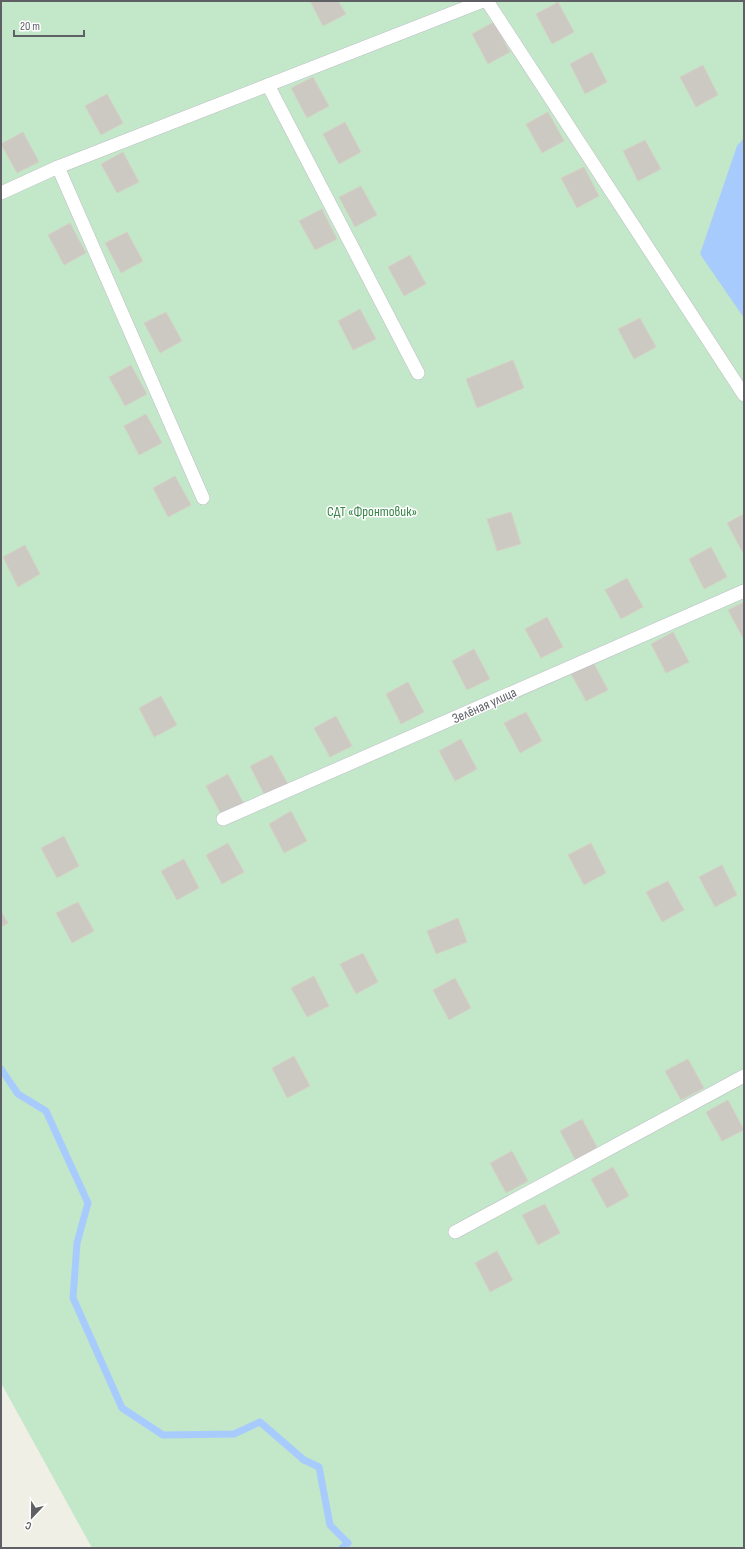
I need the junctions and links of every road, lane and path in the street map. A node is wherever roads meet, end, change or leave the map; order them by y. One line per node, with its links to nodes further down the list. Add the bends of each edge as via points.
1 (483, 1): 3 (lane)
2 (487, 1): 7 (lane)
3 (268, 85): 4 (lane); 6 (lane)
4 (58, 167): 5 (lane); 8 (lane)
5 (1, 193)
6 (418, 373)
7 (744, 395)
8 (203, 498)
9 (744, 592): 10 (lane, Зелёная улица)
10 (223, 819)
11 (744, 1076): 12 (lane)
12 (456, 1232)

